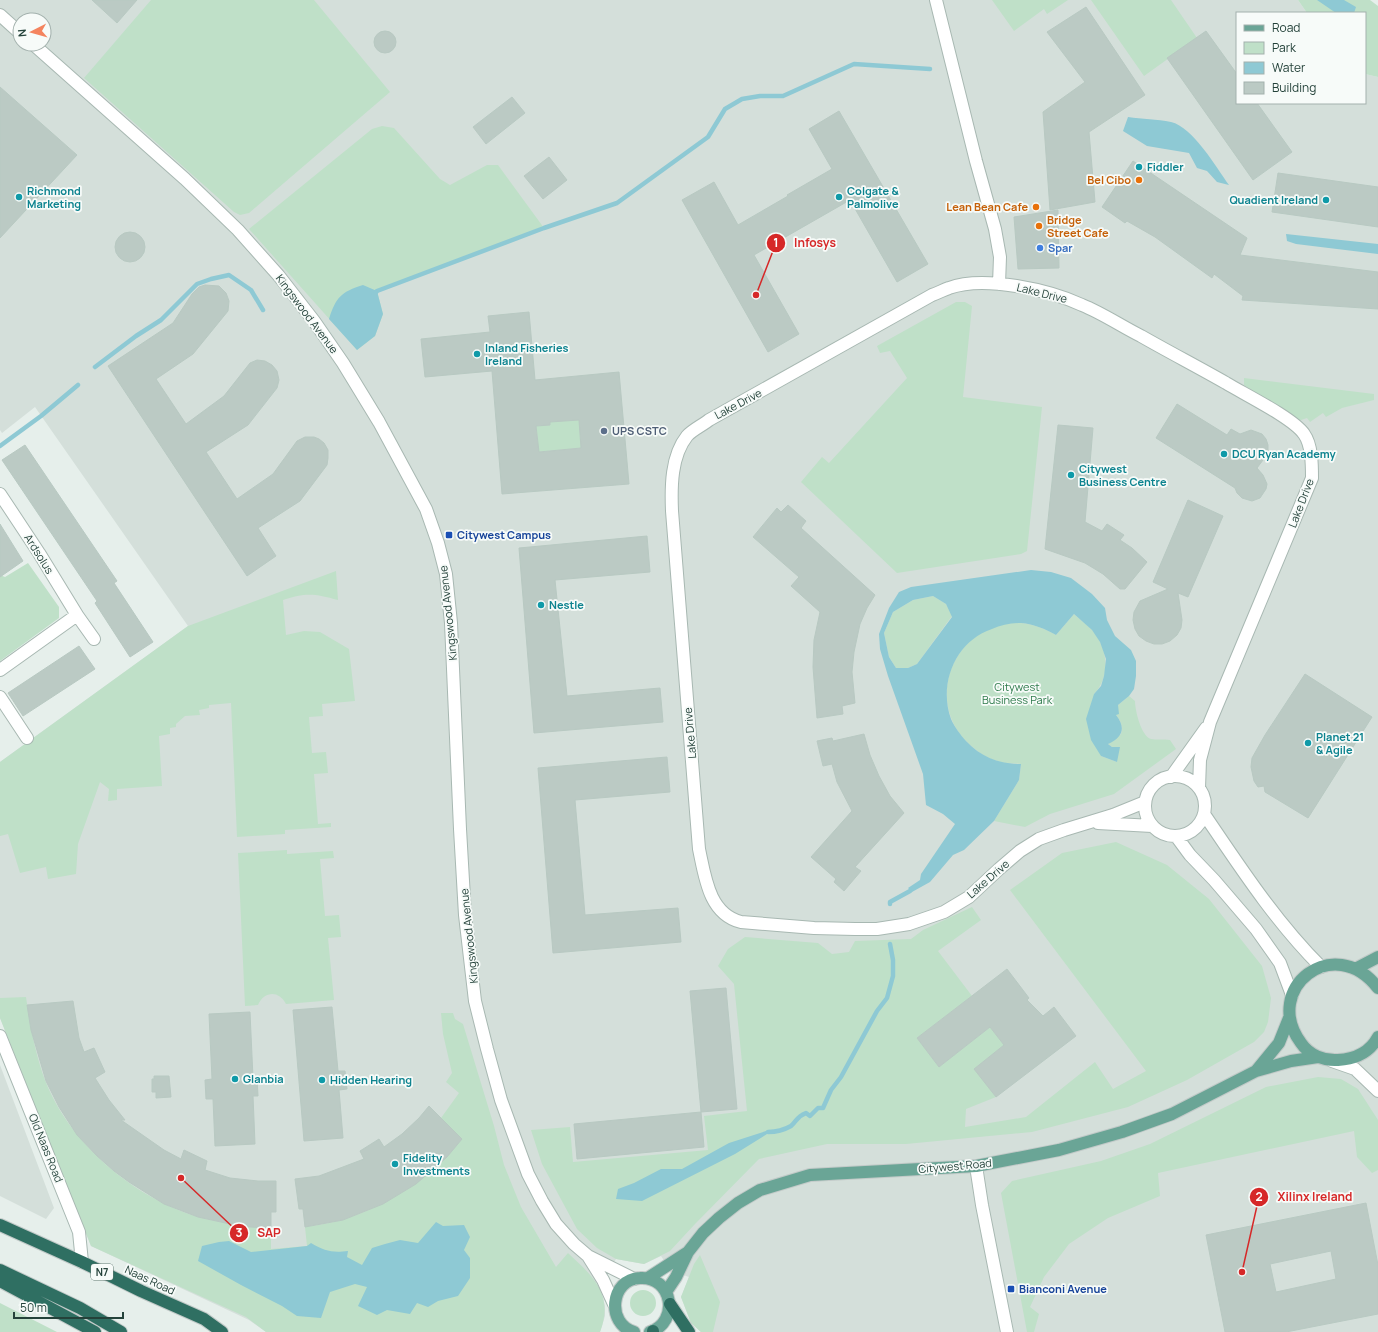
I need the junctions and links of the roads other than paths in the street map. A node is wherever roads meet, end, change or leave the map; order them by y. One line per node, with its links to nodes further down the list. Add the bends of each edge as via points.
1 (936, 0): 5 (street, via 995,229 1000,257)
2 (0, 15): 3 (street)
3 (12, 26)
4 (42, 52): 35 (street, Kingswood Avenue, via 185,179 238,230 279,276 343,363 379,422 426,509 446,574 465,915 475,1001 501,1100 528,1174 556,1224)
5 (999, 284): 11 (street, Lake Drive, via 1053,294 1083,305 1200,368 1289,420 1305,434 1310,449 1312,478); 17 (street, Lake Drive, via 963,284 932,295 709,420 687,436 674,464 671,493 699,849 709,891 725,916 733,920 814,928 877,929 909,924 944,912 969,897 1020,851 1039,839)
6 (0, 494): 7 (street, Ardsolus)
7 (77, 615): 8 (street, Ardsolus); 9 (street)
8 (94, 639)
9 (0, 670)
10 (0, 697): 12 (street)
11 (1210, 722): 13 (street, Lake Drive); 14 (street, Lake Drive, via 1200,760)
12 (27, 738)
13 (1171, 777): 14 (street, via 1186,779); 15 (street, via 1162,779 1154,785)
14 (1199, 788): 16 (street, via 1205,805)
15 (1145, 802): 17 (street, Lake Drive); 18 (street, via 1145,810)
16 (1204, 814): 19 (street, via 1194,830); 21 (street, via 1261,898 1300,946)
17 (1088, 823): 18 (street, Lake Drive)
18 (1152, 826): 19 (street, via 1168,836)
19 (1176, 836): 24 (street, via 1256,929 1280,963)
20 (1378, 956): 22 (main road)
21 (1321, 967): 22 (main road, via 1339,964); 24 (main road, via 1303,978)
22 (1357, 968): 23 (main road, via 1370,977)
23 (1378, 988)
24 (1292, 995): 25 (main road)
25 (1289, 1018): 28 (main road, via 1300,1043); 30 (main road, Citywest Road, via 1279,1044)
26 (0, 1036): 36 (street, Old Naas Road, via 79,1232)
27 (1378, 1036): 29 (main road, via 1363,1053 1348,1060)
28 (1318, 1057): 29 (main road); 30 (main road, Citywest Road, via 1291,1061)
29 (1332, 1060): 31 (street, via 1355,1069)
30 (1256, 1071): 32 (main road, Citywest Road, via 1172,1114 1122,1132 1060,1150)
31 (1378, 1091)
32 (976, 1166): 34 (main road, Citywest Road, via 810,1174 788,1180 760,1190 738,1203 718,1218); 51 (street)
33 (0, 1225): 36 (highway, Naas Road / N7)
34 (688, 1252): 38 (main road, Citywest Road); 41 (main road, Citywest Road)
35 (588, 1256): 39 (street, Kingswood Avenue); 42 (street, Kingswood Avenue)
36 (82, 1262): 43 (highway, Naas Road / N7, via 141,1292)
37 (0, 1270): 46 (highway, via 80,1308)
38 (648, 1278): 39 (main road); 41 (main road, via 662,1286)
39 (634, 1279): 42 (main road, via 620,1288)
40 (0, 1280): 45 (highway)
41 (668, 1298): 49 (main road, Citywest Road, via 669,1312 666,1320); 50 (highway)
42 (614, 1304): 44 (main road, via 615,1313)
43 (204, 1319): 47 (highway, Naas Road / N7); 48 (highway, N7)
44 (626, 1330)
45 (95, 1332)
46 (121, 1332)
47 (222, 1332)
48 (230, 1332)
49 (652, 1332)
50 (689, 1332)
51 (1007, 1332)

